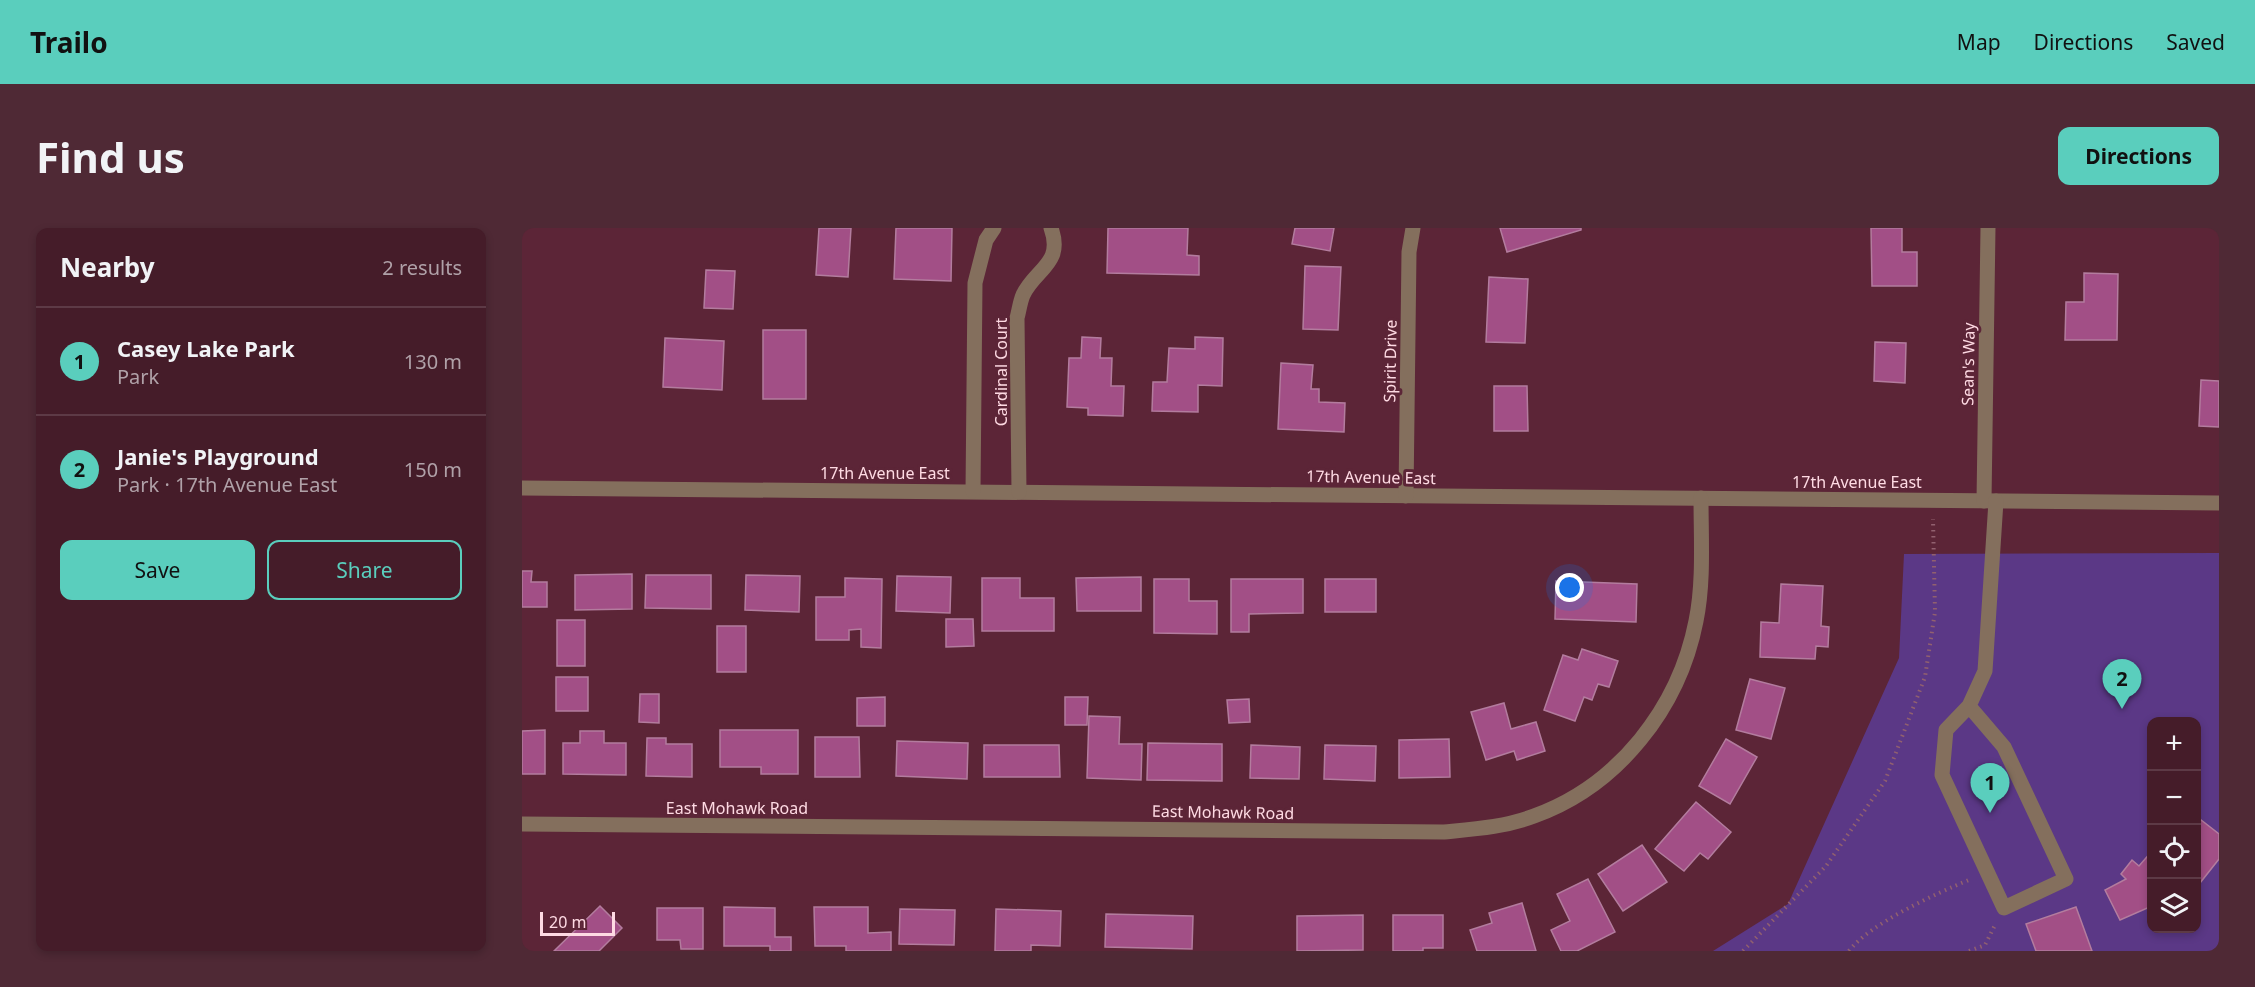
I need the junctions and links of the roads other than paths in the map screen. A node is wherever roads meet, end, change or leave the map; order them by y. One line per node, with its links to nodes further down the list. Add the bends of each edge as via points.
1 (994, 228): 6 (street, Cardinal Court, via 986,240 975,283)
2 (1051, 228): 7 (street, Cardinal Court, via 1056,241 1048,265 1024,294 1017,318)
3 (1413, 228): 8 (street, Spirit Drive, via 1409,252)
4 (1988, 228): 10 (street, Sean's Way)
5 (522, 488): 6 (street, 17th Avenue East)
6 (973, 491): 7 (street, 17th Avenue East)
7 (1019, 492): 8 (street, 17th Avenue East)
8 (1406, 496): 9 (street, 17th Avenue East)
9 (1701, 498): 10 (street, 17th Avenue East); 13 (street, East Mohawk Road, via 1696,620 1688,656 1670,698 1626,757 1568,801 1534,816 1490,828 1444,832)
10 (1990, 501): 11 (street, 17th Avenue East); 12 (street, Sean's Way, via 1985,671)
11 (2219, 502)
12 (1969, 706): 12 (street, via 2004,747 2066,879 2004,909 1942,775 1946,729)
13 (522, 824)

